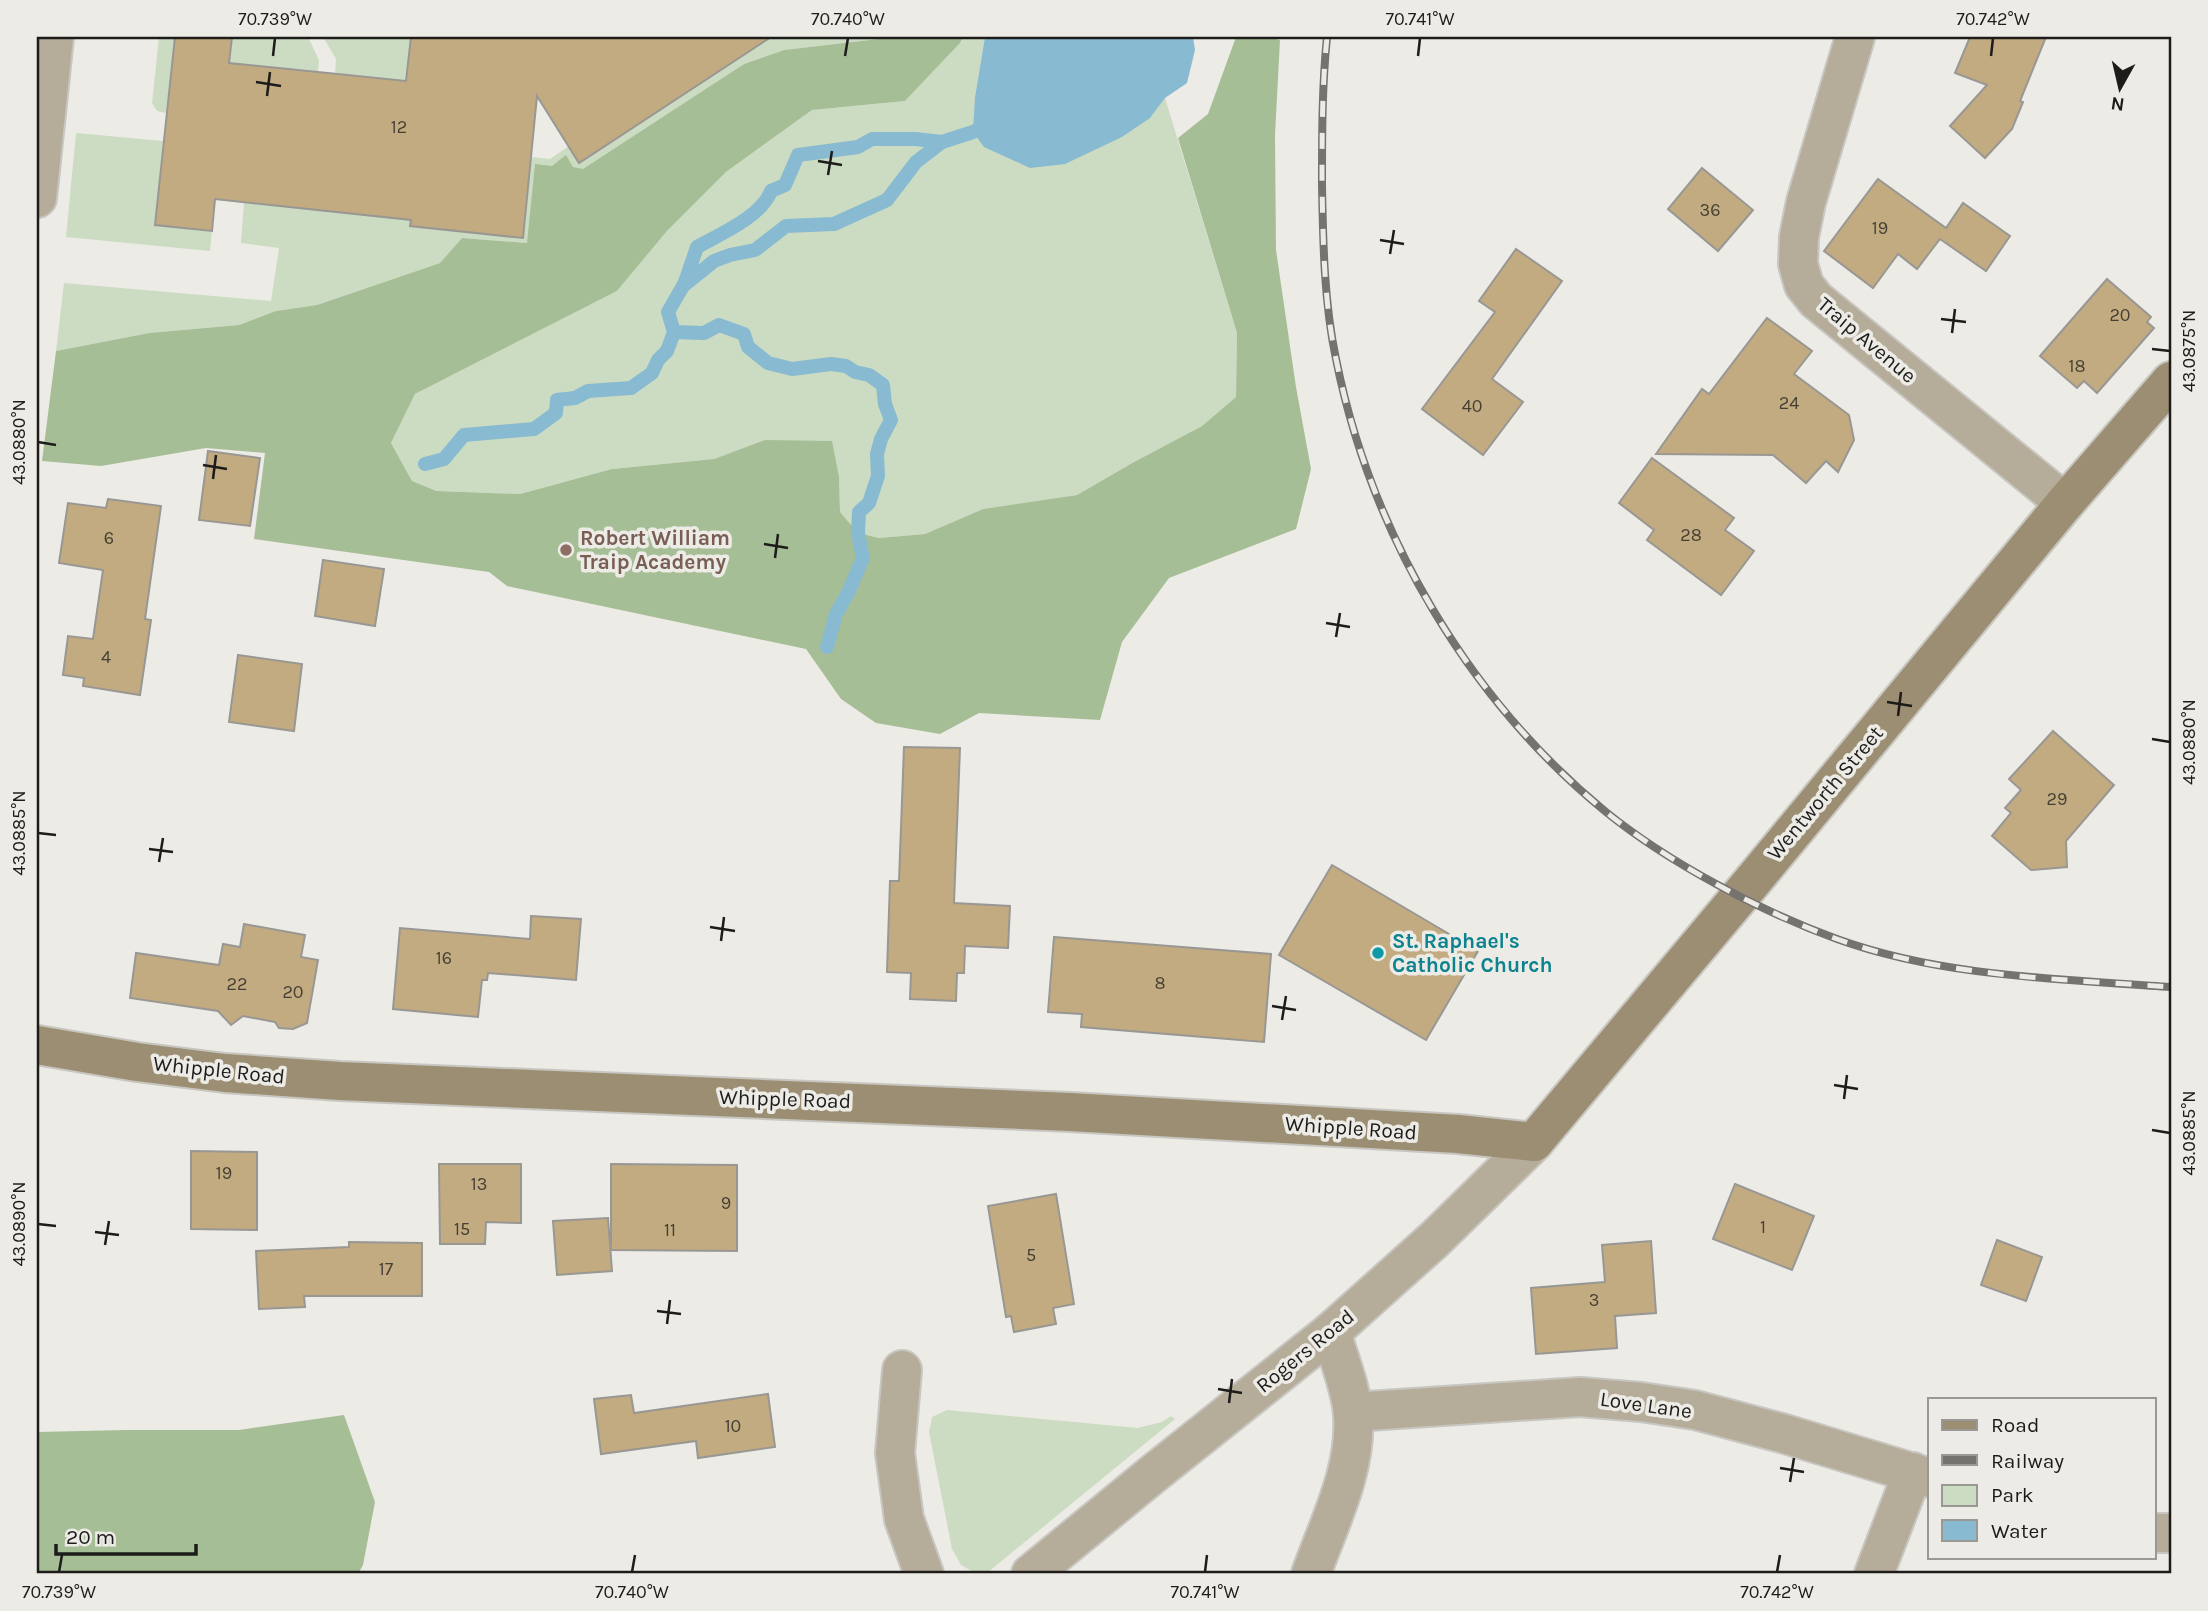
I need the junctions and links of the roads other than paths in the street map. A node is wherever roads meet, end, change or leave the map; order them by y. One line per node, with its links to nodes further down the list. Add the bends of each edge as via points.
1 (54, 37): 3 (street)
2 (1855, 37): 5 (street, Traip Avenue, via 1806,202 1798,264 1804,285 1816,300)
3 (37, 198)
4 (2171, 381): 5 (main road, Wentworth Street)
5 (2065, 503): 7 (main road, Wentworth Street)
6 (37, 1045): 7 (main road, Whipple Road, via 225,1073 340,1081 1070,1112)
7 (1534, 1142): 8 (street, Rogers Road)
8 (1331, 1332): 10 (street); 13 (street, Rogers Road)
9 (902, 1370): 12 (street, via 895,1454 904,1519)
10 (1353, 1412): 11 (street, Love Lane, via 1580,1397 1641,1402 1695,1410); 14 (street, via 1354,1443 1345,1482)
11 (1921, 1475): 15 (street)
12 (924, 1574)
13 (1031, 1574)
14 (1311, 1574)
15 (1874, 1574)

